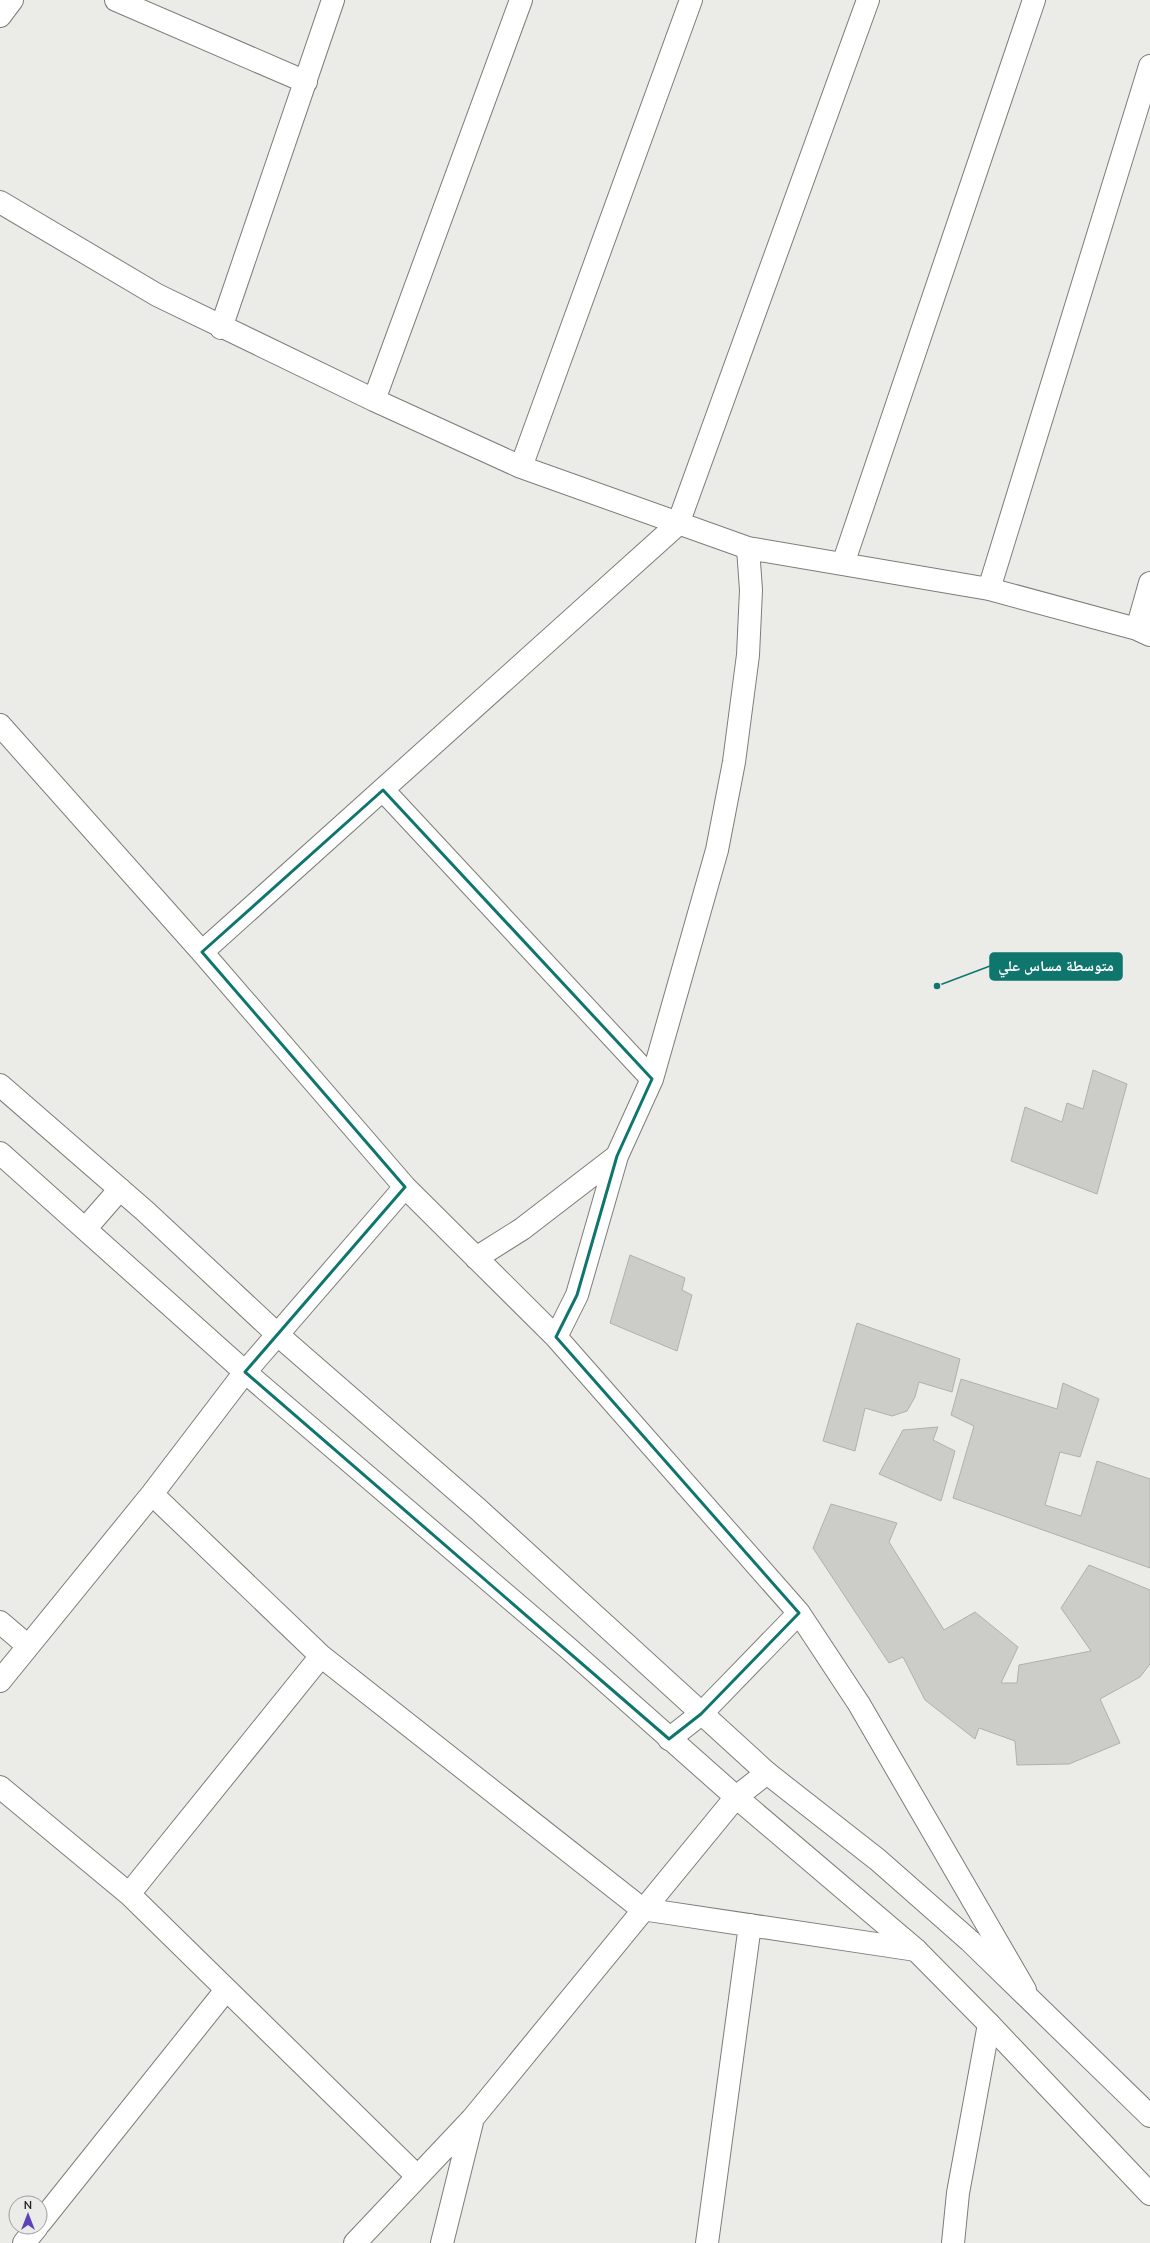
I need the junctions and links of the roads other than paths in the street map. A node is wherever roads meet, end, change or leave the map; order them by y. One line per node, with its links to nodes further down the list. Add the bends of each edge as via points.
1 (12, 0): 8 (street)
2 (116, 0): 10 (street)
3 (333, 0): 10 (street)
4 (521, 0): 13 (street)
5 (691, 0): 14 (street)
6 (868, 0): 15 (street)
7 (1034, 0): 17 (street)
8 (0, 16)
9 (1150, 66): 19 (street)
10 (306, 82): 12 (street)
11 (0, 202): 12 (street, via 157,295)
12 (222, 328): 13 (street)
13 (374, 400): 14 (street)
14 (520, 467): 15 (street)
15 (678, 524): 16 (street); 22 (street)
16 (748, 548): 17 (street); 24 (street, via 751,590 748,655 734,762 717,850)
17 (843, 564): 19 (street)
18 (1150, 583): 20 (street)
19 (989, 589): 20 (street)
20 (1144, 632)
21 (0, 725): 23 (street)
22 (383, 790): 23 (street); 24 (street)
23 (202, 952): 28 (street)
24 (652, 1079): 27 (street)
25 (0, 1085): 29 (street)
26 (0, 1153): 30 (street)
27 (617, 1156): 31 (street, via 522,1229); 33 (street, via 577,1295)
28 (405, 1187): 31 (street); 32 (street)
29 (120, 1189): 30 (street); 32 (street)
30 (86, 1228): 34 (street)
31 (476, 1258): 33 (street)
32 (278, 1335): 34 (street); 41 (street, via 479,1510)
33 (556, 1337): 36 (street)
34 (246, 1372): 35 (street); 42 (street, via 568,1648)
35 (152, 1494): 38 (street); 39 (street)
36 (799, 1613): 41 (street); 51 (street, via 859,1704)
37 (0, 1622): 38 (street)
38 (28, 1646): 40 (street)
39 (321, 1656): 46 (street); 47 (street)
40 (0, 1681)
41 (701, 1714): 42 (street); 43 (street)
42 (669, 1739): 45 (street)
43 (767, 1773): 45 (street); 51 (street, via 878,1860 970,1941)
44 (0, 1787): 46 (street)
45 (736, 1797): 47 (street); 49 (street)
46 (129, 1894): 50 (street)
47 (642, 1910): 48 (street); 54 (street)
48 (750, 1925): 49 (street); 60 (street)
49 (916, 1950): 52 (street)
50 (226, 1990): 55 (street); 57 (street)
51 (1032, 2002): 53 (street)
52 (989, 2024): 56 (street); 61 (street, via 958,2193)
53 (1150, 2116)
54 (473, 2118): 55 (street); 59 (street)
55 (417, 2176): 58 (street)
56 (1150, 2194)
57 (48, 2213)
58 (355, 2243)
59 (442, 2243)
60 (707, 2243)
61 (953, 2243)

